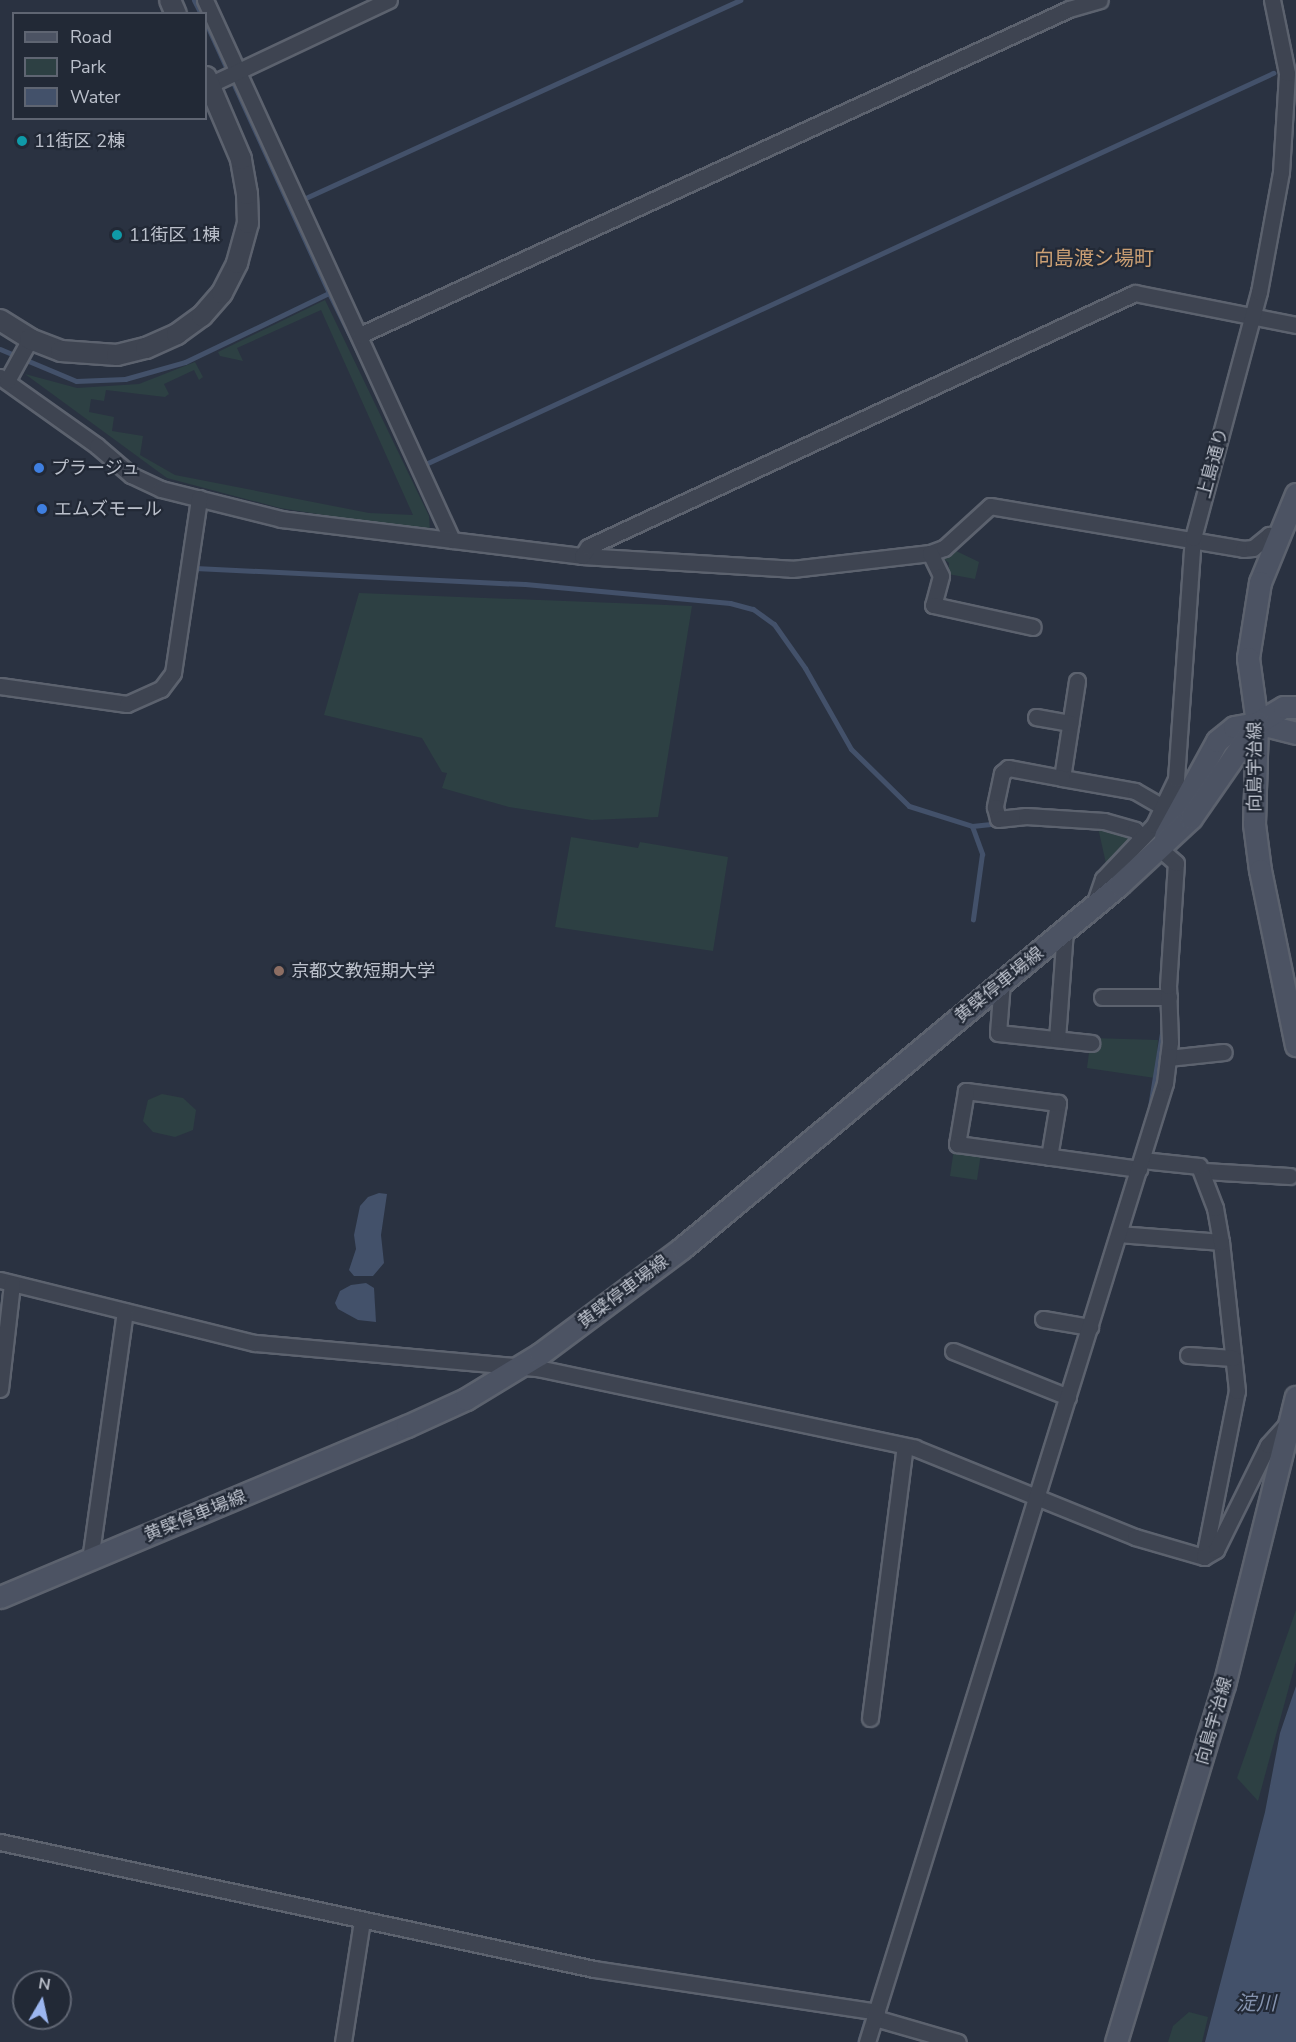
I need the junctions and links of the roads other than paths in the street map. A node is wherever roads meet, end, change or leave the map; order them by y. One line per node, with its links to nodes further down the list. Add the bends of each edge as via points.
1 (205, 0): 5 (street)
2 (389, 0): 5 (street)
3 (1100, 0): 9 (street, via 1069,9)
4 (1272, 0): 6 (street, 上島通り, via 1287,73 1281,172)
5 (222, 76): 9 (street, via 298,201); 10 (street, via 241,159 248,223 237,263 222,293 202,316 146,348 88,355)
6 (1252, 317): 8 (street); 14 (street, 上島通り); 18 (street, via 1135,293 588,547)
7 (0, 320): 10 (street)
8 (1296, 325)
9 (360, 335): 16 (street)
10 (26, 347): 11 (street)
11 (6, 376): 13 (street, via 131,475 160,489)
12 (1296, 494): 15 (main road, 向島宇治線)
13 (199, 498): 16 (street, via 281,519); 21 (street, via 172,673 161,689 127,704)
14 (1193, 538): 15 (street, via 1243,549 1253,548 1269,535); 17 (street, via 990,506 944,548); 30 (street, 上島通り, via 1176,779)
15 (1278, 538): 25 (main road, 向島宇治線, via 1260,582 1248,658)
16 (452, 540): 18 (street)
17 (930, 553): 18 (street, via 792,569); 19 (street, via 941,576 933,605)
18 (582, 556)
19 (1033, 627)
20 (1077, 681): 24 (street)
21 (0, 686)
22 (1290, 707): 25 (main road, 黄檗停車場線)
23 (1036, 717): 24 (street)
24 (1070, 723): 27 (street)
25 (1257, 723): 26 (main road); 28 (main road, 黄檗停車場線); 29 (main road, 向島宇治線); 31 (main road, 黄檗停車場線, via 1234,727 1217,741)
26 (1289, 732)
27 (1062, 778): 30 (street, via 1135,791); 31 (street, via 1008,768 1002,773 995,807 998,819 1026,816 1104,821 1135,830)
28 (1217, 778): 29 (main road, via 1236,777); 31 (main road, 黄檗停車場線, via 1191,818)
29 (1254, 789): 38 (main road, 向島宇治線, via 1254,824 1267,918)
30 (1163, 807): 31 (street, 上島通り)
31 (1151, 842): 32 (main road, 黄檗停車場線); 35 (street, via 1176,863)
32 (1065, 931): 33 (main road, 黄檗停車場線); 36 (street)
33 (1002, 982): 36 (street, via 998,1033); 54 (main road, 黄檗停車場線, via 682,1248)
34 (1102, 997): 35 (street)
35 (1168, 997): 40 (street)
36 (1056, 1039): 37 (street)
37 (1091, 1043)
38 (1296, 1045)
39 (1224, 1052): 40 (street)
40 (1168, 1058): 42 (street, via 1165,1083)
41 (1049, 1157): 41 (street, via 957,1144 966,1091 1058,1103); 42 (street)
42 (1139, 1166): 43 (street, via 1199,1166); 45 (street)
43 (1203, 1171): 44 (street); 46 (street)
44 (1290, 1176)
45 (1119, 1234): 46 (street); 50 (street)
46 (1221, 1242): 53 (street)
47 (6, 1282): 48 (street); 55 (street)
48 (125, 1311): 54 (street, via 255,1343); 62 (street)
49 (1043, 1319): 50 (street)
50 (1089, 1327): 57 (street)
51 (953, 1351): 57 (street)
52 (1188, 1355): 53 (street)
53 (1233, 1358): 61 (street, via 1237,1391)
54 (518, 1368): 59 (street); 62 (main road, 黄檗停車場線, via 466,1399 407,1426)
55 (0, 1389)
56 (1296, 1396): 58 (main road, 向島宇治線)
57 (1067, 1397): 60 (street)
58 (1290, 1421): 61 (street, via 1268,1445 1216,1550); 71 (main road, 向島宇治線, via 1224,1685)
59 (905, 1446): 60 (street); 64 (street)
60 (1035, 1498): 61 (street, via 1135,1537); 67 (street)
61 (1204, 1557)
62 (90, 1560): 63 (main road, 黄檗停車場線)
63 (0, 1597)
64 (870, 1718)
65 (0, 1842): 66 (street, via 190,1880)
66 (362, 1921): 67 (street, via 594,1969); 68 (street)
67 (876, 2014): 69 (street); 70 (street)
68 (343, 2042)
69 (867, 2042)
70 (958, 2042)
71 (1116, 2042)

